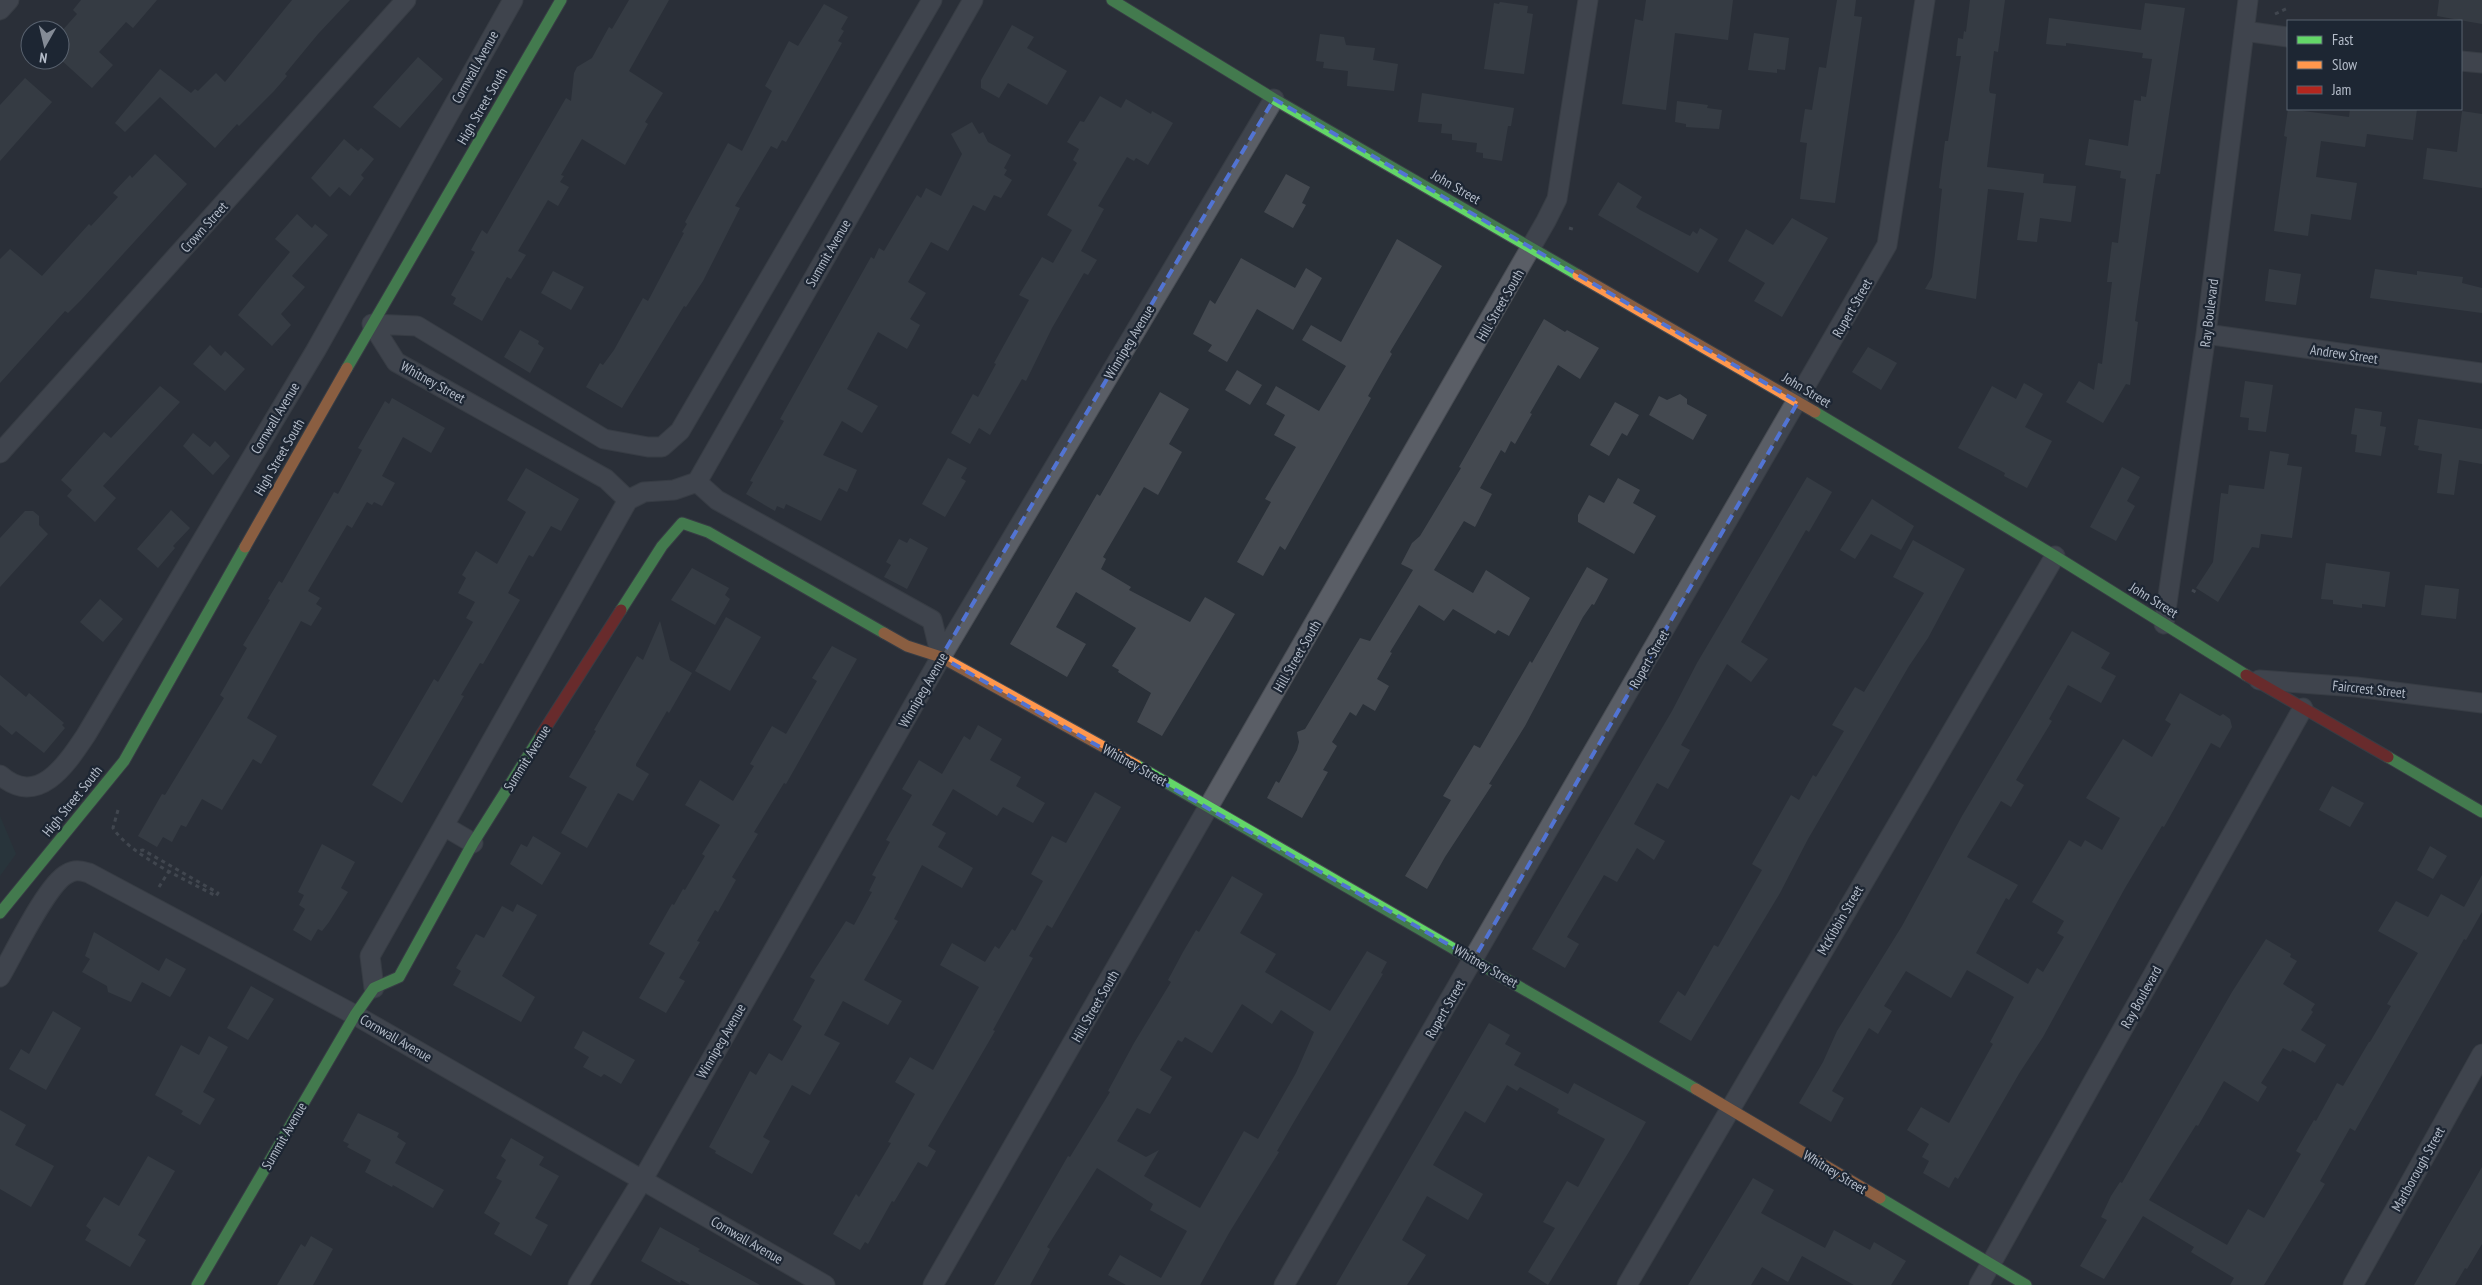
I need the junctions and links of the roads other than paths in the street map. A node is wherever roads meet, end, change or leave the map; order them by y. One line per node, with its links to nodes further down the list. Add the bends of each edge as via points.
1 (10, 0): 11 (street)
2 (406, 0): 22 (street, Crown Street)
3 (513, 0): 32 (street, Cornwall Avenue, via 316,350 86,735 57,774 42,784 28,787 10,783)
4 (561, 0): 18 (street, High Street South)
5 (932, 0): 18 (street, via 680,431 662,447 604,439 417,326)
6 (972, 0): 23 (street, Summit Avenue)
7 (1112, 0): 16 (street, John Street)
8 (1588, 0): 17 (street, Hill Street South, via 1557,199)
9 (1925, 0): 21 (street, Rupert Street, via 1887,245)
10 (2248, 0): 12 (street, Ray Boulevard)
11 (0, 10)
12 (2244, 31): 13 (street); 19 (street, Ray Boulevard)
13 (2287, 37)
14 (2462, 60): 15 (street)
15 (2482, 64)
16 (1274, 99): 17 (street, John Street); 28 (street, Winnipeg Avenue)
17 (1532, 248): 21 (street, John Street); 33 (street, Hill Street South)
18 (372, 324): 24 (street, Whitney Street, via 396,362 606,479); 37 (street, High Street South, via 124,761)
19 (2206, 334): 20 (street, Andrew Street); 27 (street, Ray Boulevard)
20 (2482, 373)
21 (1798, 402): 26 (street, John Street); 38 (street, Rupert Street)
22 (0, 453)
23 (697, 482): 24 (street, via 674,490 644,492); 28 (street, via 717,500 932,620)
24 (628, 500): 35 (street)
25 (682, 523): 28 (street, Whitney Street, via 708,532 907,646); 36 (street, Summit Avenue, via 662,546)
26 (2054, 556): 27 (street, John Street); 43 (street, McKibbin Street)
27 (2164, 624): 29 (street, John Street)
28 (941, 658): 33 (street, Whitney Street); 44 (street, Winnipeg Avenue)
29 (2255, 680): 30 (street, Faircrest Street, via 2356,687); 31 (street, John Street)
30 (2482, 703)
31 (2303, 708): 34 (street, John Street); 45 (street, Ray Boulevard)
32 (0, 775)
33 (1210, 806): 38 (street, Whitney Street); 49 (street, Hill Street South)
34 (2482, 812)
35 (444, 826): 36 (street); 40 (street, via 370,956)
36 (473, 843): 40 (street, Summit Avenue, via 399,977)
37 (0, 913)
38 (1474, 959): 43 (street, Whitney Street); 50 (street, Rupert Street)
39 (0, 977): 41 (street, Cornwall Avenue, via 52,888 66,874 76,870 89,873)
40 (374, 988): 41 (street, Summit Avenue)
41 (355, 1015): 44 (street, Cornwall Avenue); 46 (street, Summit Avenue)
42 (2482, 1054): 54 (street, Marlborough Street)
43 (1729, 1108): 45 (street, Whitney Street); 51 (street, McKibbin Street)
44 (643, 1179): 47 (street, Winnipeg Avenue); 48 (street, Cornwall Avenue)
45 (1991, 1264): 52 (street, Ray Boulevard); 53 (street, Whitney Street)
46 (197, 1285)
47 (578, 1285)
48 (825, 1285)
49 (933, 1285)
50 (1284, 1285)
51 (1627, 1285)
52 (1979, 1285)
53 (2026, 1285)
54 (2353, 1285)

